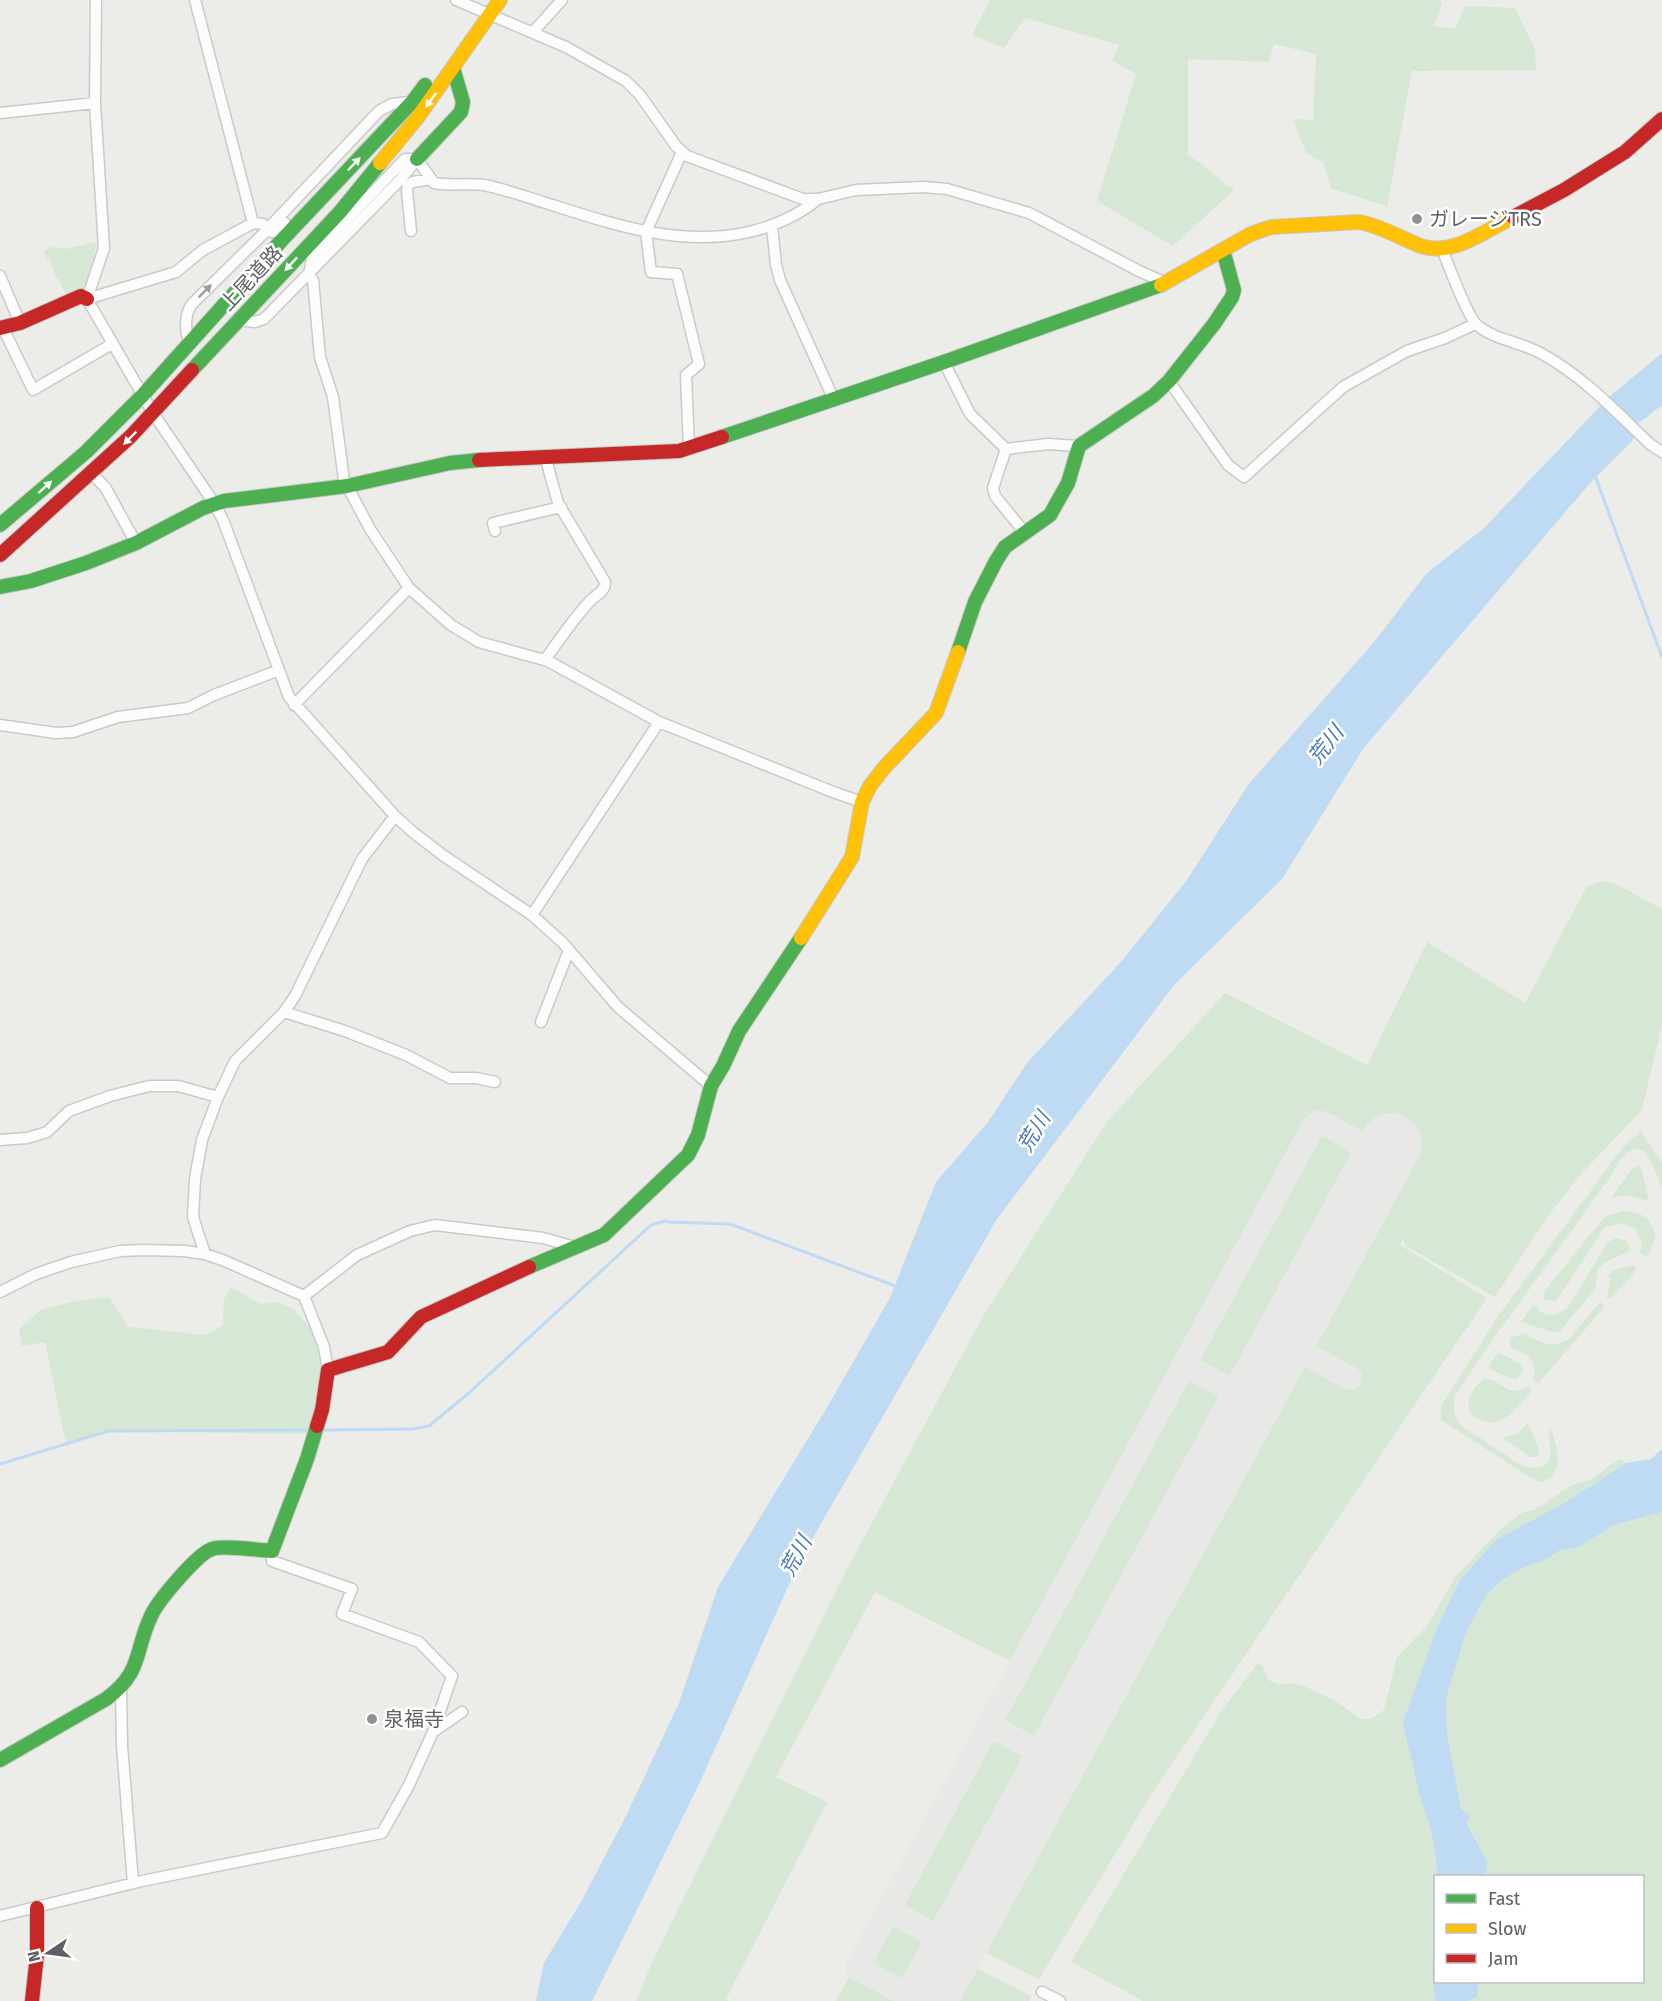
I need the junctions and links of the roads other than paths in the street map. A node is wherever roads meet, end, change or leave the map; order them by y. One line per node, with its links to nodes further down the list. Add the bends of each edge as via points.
1 (96, 0): 10 (street)
2 (195, 0): 18 (street)
3 (456, 0): 6 (street)
4 (500, 0): 6 (main road, 上尾道路)
5 (561, 0): 7 (street)
6 (487, 8): 7 (street); 8 (main road, 上尾道路); 9 (main road, 上尾道路)
7 (533, 32): 13 (street, via 626,81)
8 (453, 68): 14 (main road, via 463,102 461,112); 29 (main road, 上尾道路, one-way to 29, via 371,176)
9 (414, 102): 20 (street, via 392,104 379,111); 33 (main road, 上尾道路, one-way to 9)
10 (95, 103): 11 (street); 28 (street, via 104,248)
11 (0, 113)
12 (1662, 119): 23 (main road, via 1625,152 1564,190 1494,228)
13 (682, 152): 17 (street, via 803,200); 22 (street)
14 (417, 159): 16 (street); 25 (street); 25 (street, via 405,159 359,202 312,259)
15 (334, 178): 20 (street, via 277,232)
16 (431, 179): 21 (street, via 408,185); 22 (street, via 450,186 483,185 504,190)
17 (818, 199): 19 (street); 27 (street, via 856,190 947,189 1029,213)
18 (254, 223): 20 (street); 28 (street, via 203,250 176,272)
19 (772, 226): 22 (street, via 734,236 704,238); 38 (street, via 780,280)
20 (268, 229): 33 (street, one-way to 20, via 189,307)
21 (411, 231)
22 (646, 232): 41 (street, via 651,272 677,274 699,364 686,375)
23 (1442, 249): 24 (main road, via 1424,247 1359,222 1272,227); 31 (street)
24 (1223, 250): 27 (main road); 36 (main road, via 1234,290 1232,297)
25 (309, 274): 29 (street, via 264,319); 46 (street, via 313,280 320,357 333,397)
26 (0, 276): 30 (street)
27 (1166, 282): 35 (main road)
28 (87, 299): 30 (main road, via 81,296); 34 (street)
29 (239, 320): 39 (main road, 上尾道路)
30 (20, 323): 32 (main road)
31 (1475, 324): 36 (street, via 1407,351 1343,387 1244,477 1228,465); 43 (street, via 1542,353 1581,378)
32 (1, 328): 34 (street, via 33,390)
33 (190, 342): 37 (main road, 上尾道路)
34 (112, 344): 37 (street)
35 (944, 362): 38 (main road); 42 (street, via 970,414)
36 (1169, 381): 40 (main road)
37 (142, 395): 39 (street); 49 (main road, 上尾道路, one-way to 37, via 86,452)
38 (834, 400): 41 (main road)
39 (153, 413): 47 (street); 53 (main road, 上尾道路, one-way to 53, via 94,472)
40 (1079, 446): 42 (street, via 1048,444); 51 (main road, via 1068,483 1050,515)
41 (689, 448): 44 (main road)
42 (1006, 449): 51 (street, via 993,488 995,496)
43 (1662, 452)
44 (545, 456): 46 (main road, via 450,464); 48 (street)
45 (97, 479): 52 (street)
46 (347, 486): 47 (main road); 55 (street)
47 (214, 503): 52 (main road); 57 (street, via 224,520)
48 (561, 507): 50 (street, via 493,523); 56 (street, via 605,586)
49 (0, 525)
50 (495, 531)
51 (1025, 533): 61 (main road, via 1005,547 975,602 936,713 883,769)
52 (136, 543): 54 (main road, via 42,578)
53 (0, 555)
54 (0, 587)
55 (409, 588): 56 (street, via 463,634); 58 (street)
56 (544, 660): 59 (street)
57 (279, 670): 58 (street); 60 (street, via 188,708 118,717 73,732)
58 (294, 705): 62 (street)
59 (659, 722): 61 (street); 63 (street)
60 (0, 725)
61 (862, 802): 68 (main road, via 852,857 739,1031)
62 (395, 816): 63 (street, via 444,856); 65 (street, via 362,859)
63 (532, 915): 64 (street)
64 (568, 950): 66 (street); 68 (street, via 618,1007)
65 (284, 1012): 67 (street, via 406,1055 450,1078); 69 (street, via 235,1061)
66 (541, 1022)
67 (495, 1082)
68 (711, 1086): 71 (main road, via 698,1135 688,1155 604,1234)
69 (218, 1097): 70 (street, via 178,1086 148,1086 69,1111 47,1132); 72 (street, via 202,1140 195,1179 193,1217)
70 (0, 1140)
71 (575, 1247): 74 (street, via 543,1238 435,1225 410,1231 357,1255); 75 (main road, via 421,1317 388,1352)
72 (205, 1254): 73 (street, via 120,1251 70,1262); 74 (street)
73 (0, 1292)
74 (304, 1296): 75 (street, via 324,1347)
75 (328, 1370): 76 (main road, via 322,1410 307,1459)
76 (272, 1551): 77 (main road, via 213,1548 192,1562 151,1615 137,1663); 79 (street, via 272,1561 352,1589 342,1614 419,1642 436,1658 452,1676)
77 (121, 1688): 80 (main road); 81 (street)
78 (462, 1712): 79 (street)
79 (433, 1732): 81 (street, via 382,1833)
80 (0, 1760)
81 (133, 1883): 82 (street)
82 (37, 1908): 83 (street); 85 (main road, via 38,1955)
83 (0, 1916)
84 (1042, 1992): 86 (street)
85 (32, 2001)
86 (1060, 2001)

